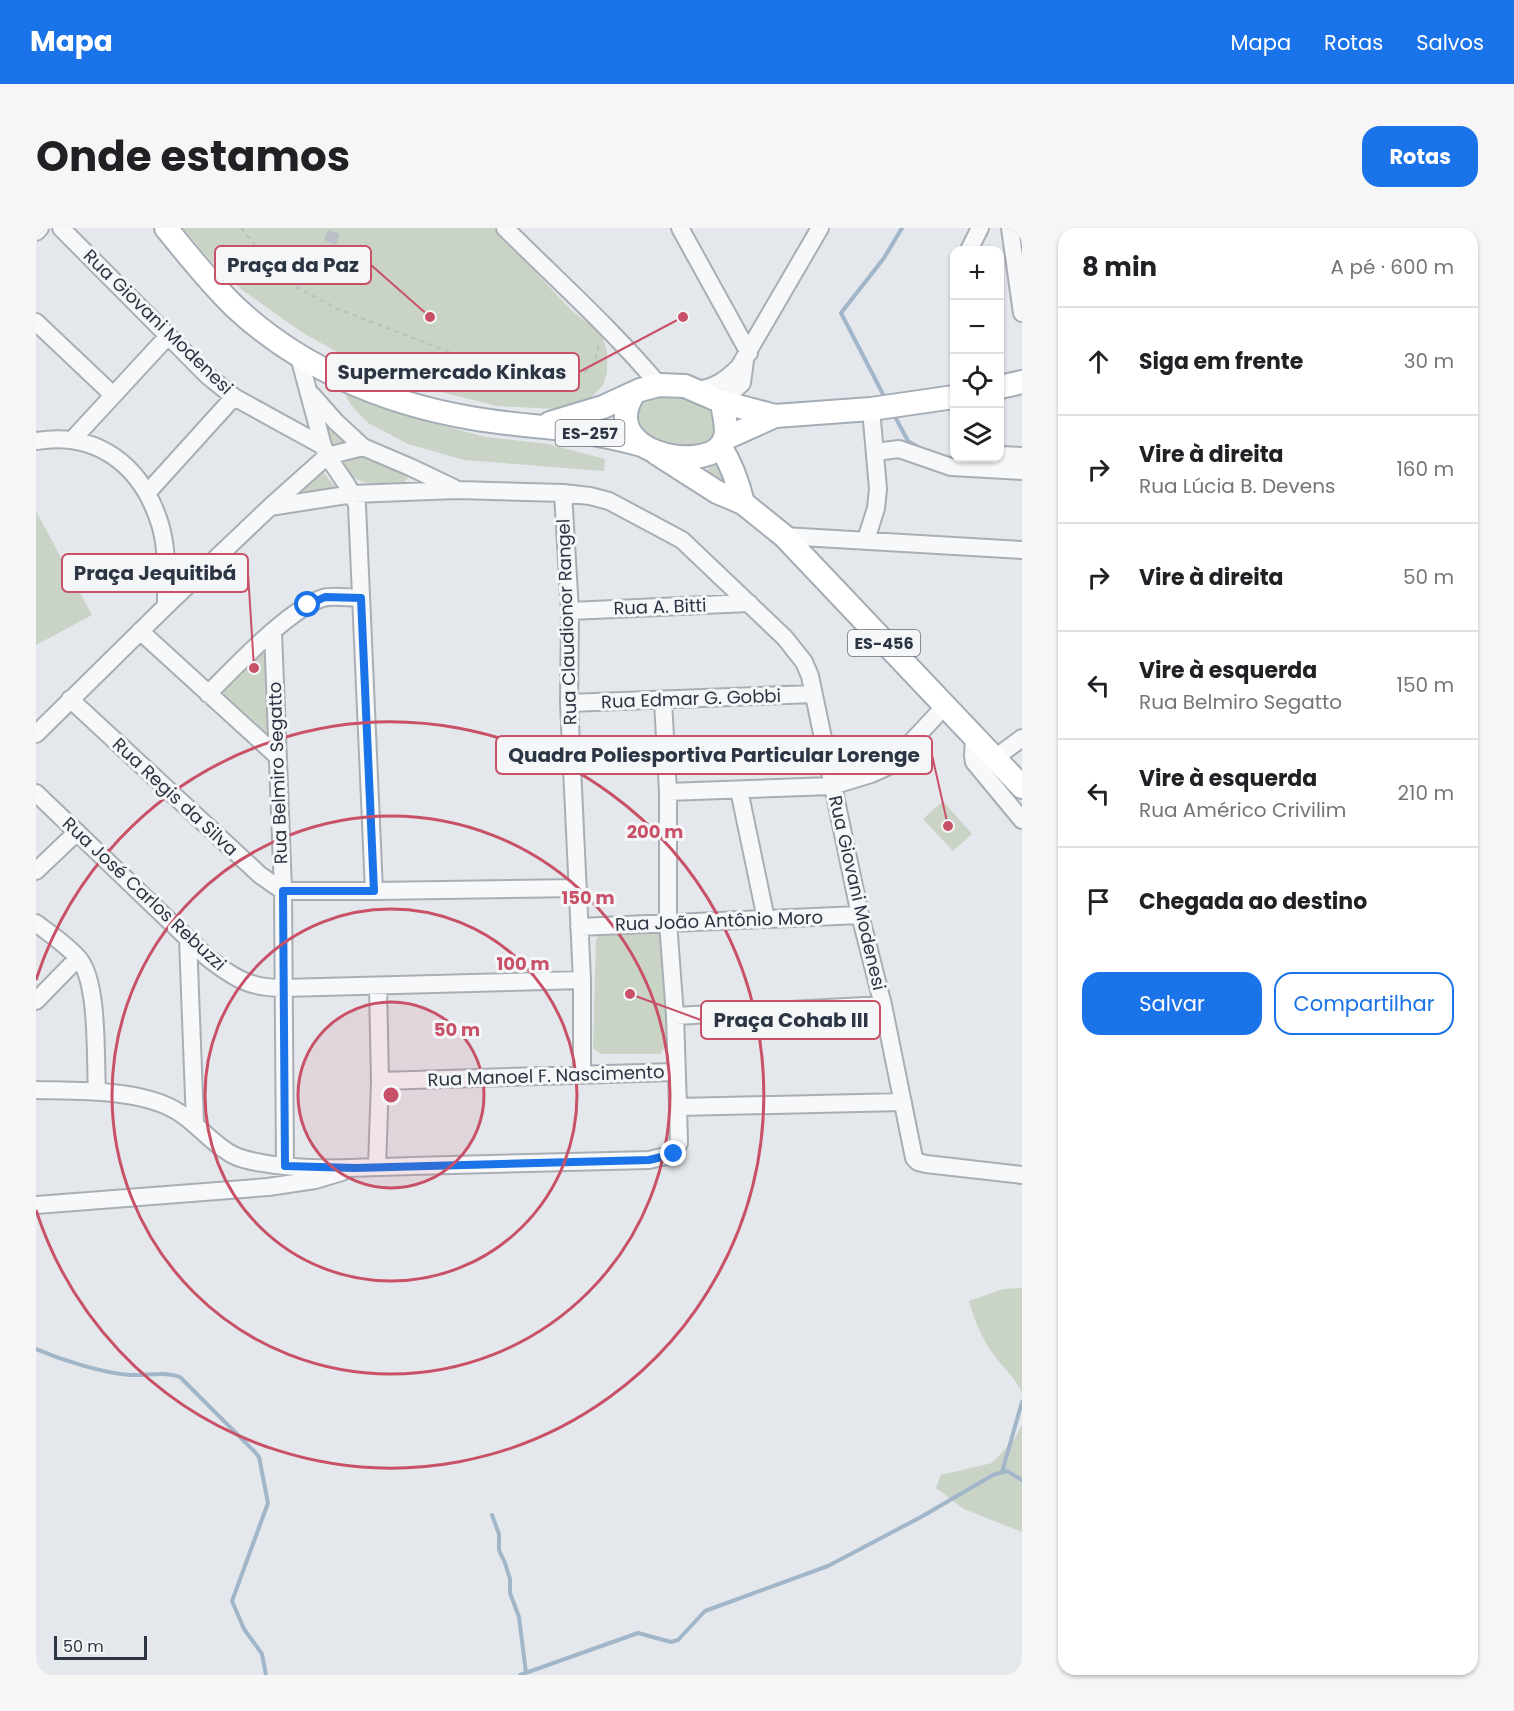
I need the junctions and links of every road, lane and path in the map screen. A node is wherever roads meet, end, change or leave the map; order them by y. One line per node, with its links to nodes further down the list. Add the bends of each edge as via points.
1 (40, 228): 10 (street)
2 (61, 228): 15 (street, Rua Giovani Modenesi)
3 (166, 228): 17 (main road, ES-257, via 235,307)
4 (241, 228): 14 (path, via 279,273 321,302 486,366 574,377 586,372 595,361)
5 (505, 228): 19 (street, via 628,349)
6 (680, 228): 16 (street)
7 (820, 228): 16 (street)
8 (980, 228): 11 (street)
9 (1010, 228): 12 (street)
10 (36, 232)
11 (971, 246)
12 (1022, 313)
13 (36, 322): 24 (street)
14 (597, 334)
15 (168, 336): 24 (street); 25 (street, Rua Giovani Modenesi)
16 (747, 356): 21 (street, via 732,375 710,388); 27 (street, via 742,383)
17 (300, 357): 22 (street); 30 (main road, ES-257, via 336,377 417,406 472,419)
18 (1022, 382): 20 (main road)
19 (659, 385): 21 (main road, ES-257); 23 (main road, ES-257)
20 (1004, 386)
21 (696, 390): 27 (main road)
22 (310, 392): 34 (street, Rua Giovani Modenesi); 36 (street)
23 (634, 393): 30 (main road, ES-257, via 603,407); 35 (main road, via 627,406 627,421 633,436)
24 (112, 394): 31 (street)
25 (234, 397): 36 (street, Rua Giovani Modenesi); 46 (street)
26 (950, 398): 28 (main road, ES-257)
27 (722, 402): 29 (main road, ES-257); 33 (main road, via 726,430)
28 (871, 409): 29 (main road, ES-257); 37 (street)
29 (775, 416): 33 (main road, ES-257)
30 (537, 426): 35 (main road, ES-257, via 610,437)
31 (72, 440): 32 (street); 46 (street, via 100,447 127,466)
32 (36, 441)
33 (722, 443): 35 (main road, ES-257, via 694,457 672,457); 49 (main road)
34 (363, 447): 36 (street); 42 (street, Rua Giovani Modenesi)
35 (649, 449): 49 (main road, via 717,492)
36 (325, 451): 48 (street); 50 (street)
37 (875, 452): 40 (street, via 899,449 951,467); 52 (street, via 877,499)
38 (1022, 456): 39 (street)
39 (1004, 459)
40 (982, 462)
41 (999, 462): 43 (street)
42 (410, 467): 44 (street, Rua Giovani Modenesi); 45 (street, via 415,479)
43 (1022, 471)
44 (457, 490): 45 (street); 47 (street, Rua Giovani Modenesi)
45 (408, 491): 48 (street)
46 (148, 492): 56 (street, via 161,525)
47 (563, 493): 55 (street, Rua Giovani Modenesi, via 609,501 682,540); 57 (street, Rua Claudionor Rangel)
48 (353, 494): 50 (street); 54 (street, via 357,505)
49 (743, 503): 51 (main road, ES-456)
50 (270, 507): 56 (street)
51 (784, 536): 52 (street); 65 (main road, ES-456)
52 (866, 540): 53 (street)
53 (1022, 550)
54 (361, 598): 59 (street, via 325,597); 81 (street)
55 (749, 603): 57 (street, Rua A. Bitti); 61 (street, Rua Giovani Modenesi, via 804,662)
56 (166, 606): 58 (street)
57 (570, 611): 64 (street, Rua Claudionor Rangel)
58 (140, 632): 60 (street); 62 (street)
59 (273, 632): 60 (street); 69 (street, Rua Belmiro Segatto)
60 (208, 693): 69 (street)
61 (813, 694): 63 (street, Rua Edmar G. Gobbi); 71 (street, Rua Giovani Modenesi)
62 (70, 699): 66 (street); 80 (street, Rua Regis da Silva, via 260,875)
63 (663, 701): 64 (street, Rua Edmar G. Gobbi); 74 (street)
64 (569, 703): 79 (street, Rua Claudionor Rangel)
65 (944, 707): 67 (main road, ES-456); 71 (street, via 889,766)
66 (36, 734)
67 (974, 737): 70 (main road, ES-456); 76 (street, via 974,762)
68 (1022, 738): 70 (street)
69 (276, 754): 80 (street, Rua Belmiro Segatto)
70 (995, 758): 72 (main road, ES-456)
71 (832, 786): 73 (street); 82 (street, Rua Giovani Modenesi)
72 (1022, 787)
73 (739, 790): 74 (street); 83 (street)
74 (668, 792): 84 (street)
75 (36, 793): 77 (street, Rua José Carlos Rebuzzi)
76 (1022, 820)
77 (77, 832): 78 (street); 87 (street, Rua José Carlos Rebuzzi)
78 (36, 871)
79 (578, 888): 81 (street); 86 (street, Rua Claudionor Rangel)
80 (283, 891): 81 (street); 91 (street, Rua Belmiro Segatto)
81 (374, 891)
82 (860, 915): 83 (street, Rua João Antônio Moro); 93 (street, Rua Giovani Modenesi)
83 (766, 918): 84 (street, Rua João Antônio Moro)
84 (668, 922): 86 (street, Rua João Antônio Moro); 94 (street)
85 (36, 923): 88 (street)
86 (579, 927): 89 (street, Rua Claudionor Rangel)
87 (188, 939): 91 (street, Rua José Carlos Rebuzzi, via 239,980 266,988); 102 (street)
88 (78, 958): 92 (street); 99 (street, via 87,971 92,997)
89 (582, 980): 90 (street, Rua José Carlos Rebuzzi); 96 (street, Rua Claudionor Rangel)
90 (378, 986): 91 (street, Rua José Carlos Rebuzzi); 97 (street)
91 (283, 988): 103 (street, Rua Belmiro Segatto)
92 (36, 1001)
93 (883, 1005): 94 (street); 100 (street, Rua Giovani Modenesi)
94 (675, 1017): 95 (street)
95 (675, 1072): 96 (street, Rua Manoel F. Nascimento); 101 (street)
96 (582, 1074): 97 (street, Rua Manoel F. Nascimento)
97 (380, 1081): 104 (street)
98 (36, 1090): 99 (street)
99 (96, 1091): 102 (street, via 173,1108)
100 (903, 1102): 101 (street); 106 (street, Rua Giovani Modenesi, via 918,1162)
101 (678, 1107): 104 (street, via 679,1143 674,1154 649,1160)
102 (195, 1123): 103 (street, via 230,1154)
103 (285, 1166): 105 (street)
104 (377, 1166): 105 (street)
105 (355, 1168): 107 (street, via 315,1180 268,1187)
106 (1022, 1175)
107 (36, 1205)

